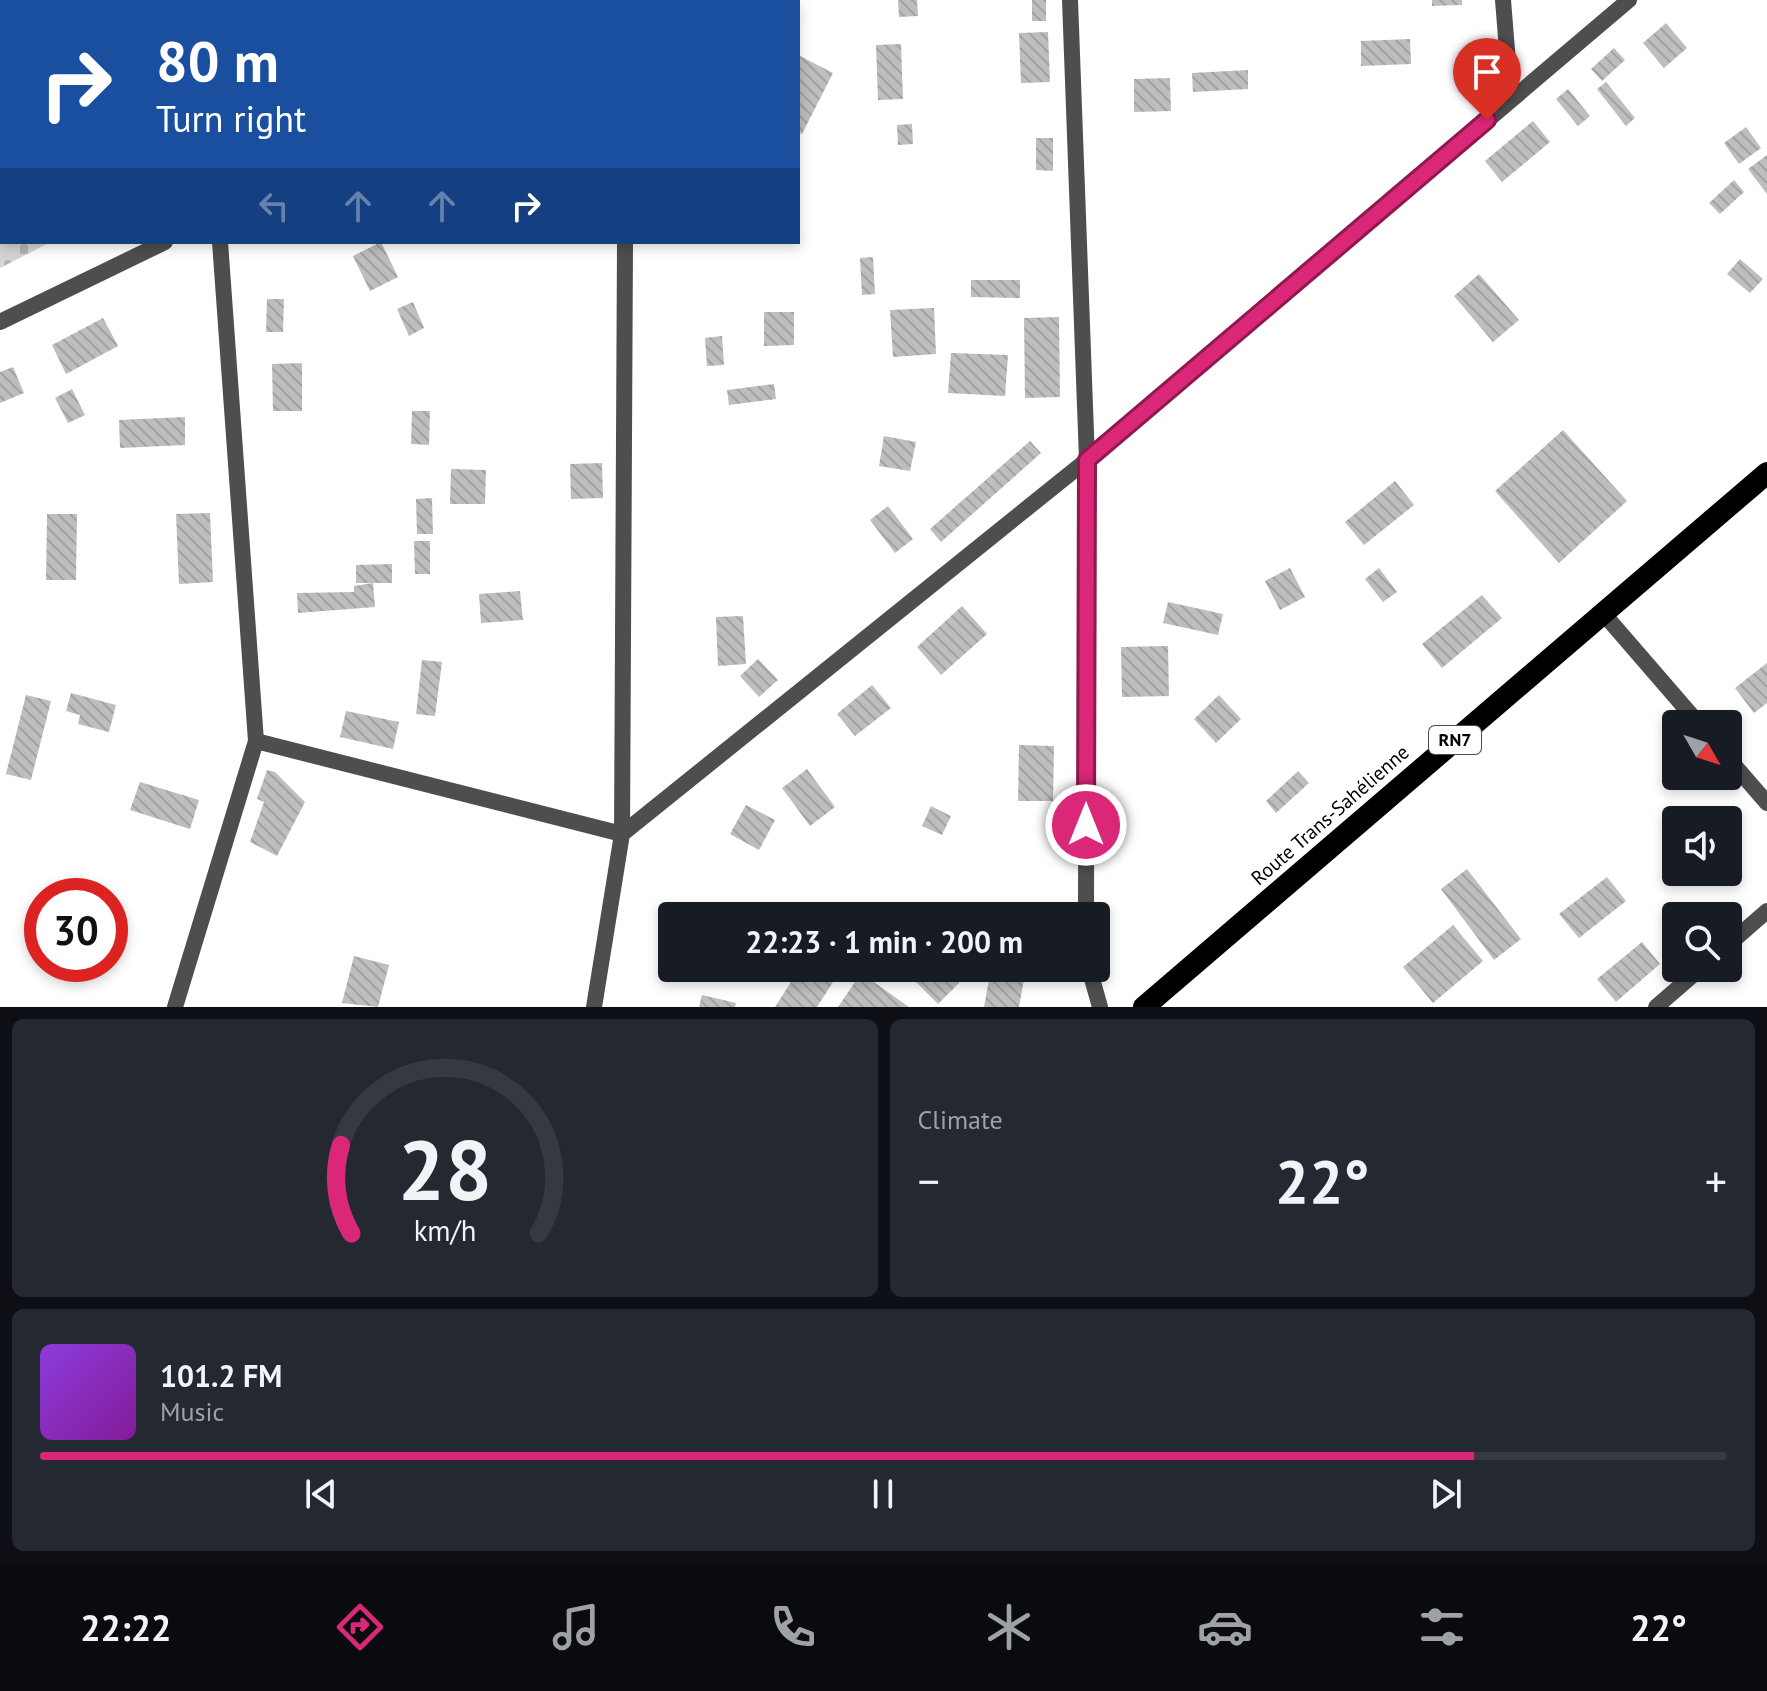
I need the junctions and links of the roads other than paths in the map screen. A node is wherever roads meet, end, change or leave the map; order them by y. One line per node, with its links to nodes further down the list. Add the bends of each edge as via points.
1 (1070, 0): 9 (street)
2 (1503, 0): 4 (street)
3 (1629, 0): 4 (street)
4 (1511, 100): 9 (street)
5 (161, 244): 8 (street)
6 (220, 244): 13 (street)
7 (625, 244): 16 (street)
8 (0, 322)
9 (1087, 460): 16 (street); 17 (street)
10 (1767, 473): 11 (highway, Route Trans-Sahélienne / RN7)
11 (1603, 613): 12 (street); 25 (highway, Route Trans-Sahélienne / RN7)
12 (1687, 710)
13 (256, 741): 16 (street); 22 (street)
14 (1742, 774): 15 (street)
15 (1767, 803)
16 (622, 834): 23 (street)
17 (1086, 902)
18 (1767, 911): 19 (street)
19 (1742, 933)
20 (1093, 982): 24 (street)
21 (1685, 982): 26 (street)
22 (175, 1007)
23 (594, 1007)
24 (1100, 1007)
25 (1144, 1007)
26 (1656, 1007)

